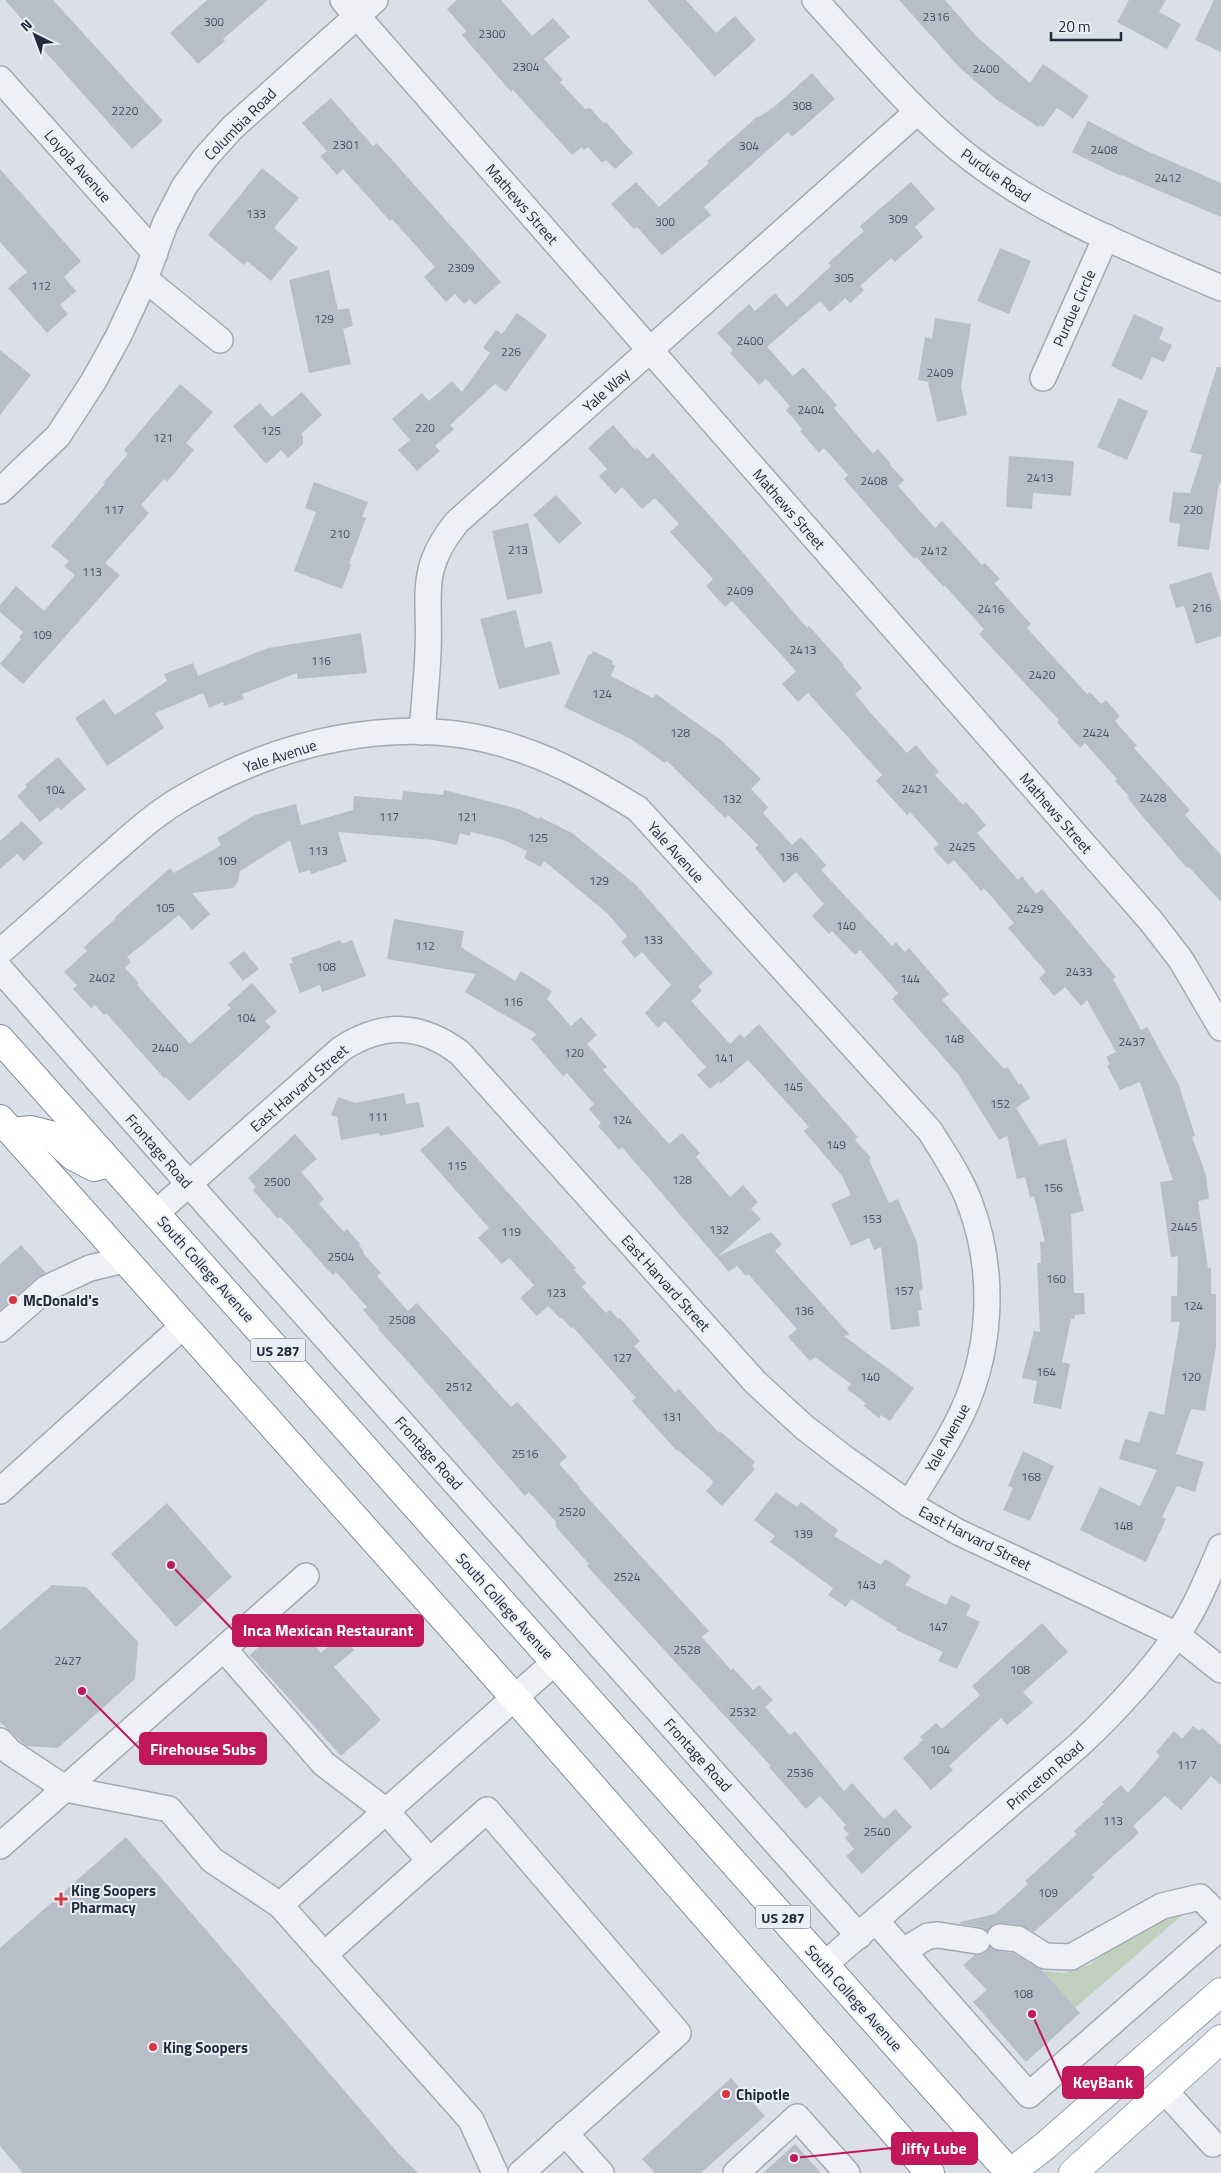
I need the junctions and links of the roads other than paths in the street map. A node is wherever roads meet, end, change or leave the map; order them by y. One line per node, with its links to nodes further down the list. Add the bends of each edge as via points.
1 (376, 0): 3 (street, Columbia Road)
2 (815, 0): 5 (street, Purdue Road)
3 (350, 8): 7 (street, Columbia Road, via 205,158 184,187 165,224); 11 (street, Mathews Street)
4 (0, 79): 7 (street, Loyola Avenue)
5 (917, 112): 6 (street, Purdue Road, via 996,177 1052,212); 11 (street, Yale Way)
6 (1106, 238): 9 (street, Purdue Road); 12 (street, Purdue Circle)
7 (155, 253): 8 (street, Columbia Road)
8 (145, 279): 10 (street); 13 (street, Columbia Road, via 98,375 58,436)
9 (1221, 288)
10 (220, 340)
11 (649, 351): 14 (street, Yale Way, via 457,522 442,541 428,582 428,650); 17 (street, Mathews Street, via 1151,921 1181,960)
12 (1043, 378)
13 (0, 491)
14 (422, 732): 15 (street, Yale Avenue, via 377,733 333,739 259,761 220,777 144,825); 27 (street, Yale Avenue, via 472,737 515,747 556,763 638,809 930,1131 953,1167 969,1201 981,1241 987,1284 984,1345 972,1391 956,1425)
15 (0, 952)
16 (0, 969): 21 (street, Frontage Road)
17 (1221, 1028)
18 (0, 1038): 20 (main road, South College Avenue / US 287)
19 (4, 1131): 20 (main road, via 32,1130 50,1135 73,1156 94,1167); 23 (main road)
20 (110, 1162): 22 (main road, South College Avenue / US 287)
21 (189, 1184): 22 (street, East Harvard Street); 27 (street, East Harvard Street, via 341,1049 357,1039 375,1032 399,1029 422,1032 444,1041 460,1052 755,1382 804,1427); 43 (street, Frontage Road)
22 (156, 1213): 32 (main road, South College Avenue / US 287)
23 (124, 1260): 24 (main road); 25 (street, via 90,1268 47,1288)
24 (183, 1326): 26 (street); 34 (main road)
25 (0, 1329)
26 (0, 1491)
27 (909, 1504): 30 (street, East Harvard Street, via 958,1532)
28 (1221, 1548): 30 (street, Princeton Road)
29 (306, 1576): 31 (street)
30 (1177, 1634): 33 (street, East Harvard Street); 43 (street, Princeton Road, via 1109,1717 1080,1745)
31 (224, 1649): 36 (street); 37 (street, via 324,1764)
32 (555, 1662): 34 (street); 46 (main road, South College Avenue / US 287)
33 (1221, 1670)
34 (514, 1698): 37 (street); 57 (main road)
35 (0, 1740): 36 (street, via 10,1752)
36 (66, 1789): 38 (street); 40 (street, via 169,1808 212,1860)
37 (386, 1811): 39 (street); 40 (street)
38 (0, 1846)
39 (430, 1861): 45 (street); 50 (street, via 487,1810 678,2033)
40 (280, 1906): 45 (street)
41 (1221, 1918): 44 (street, via 1200,1897 1162,1906 1071,1958 1045,1956 1018,1939 938,1935 928,1936)
42 (1221, 1927): 44 (street, Frontage Road, via 1029,2095)
43 (868, 1928): 44 (street, Frontage Road); 46 (street, Princeton Road)
44 (903, 1951)
45 (324, 1955): 52 (street, via 471,2120)
46 (825, 1964): 58 (main road, South College Avenue / US 287)
47 (1221, 1992): 58 (main road)
48 (1221, 2039): 49 (main road)
49 (1164, 2090): 51 (street); 59 (main road)
50 (565, 2133): 53 (street); 54 (street)
51 (1213, 2144)
52 (495, 2173)
53 (521, 2173)
54 (600, 2173)
55 (736, 2173): 56 (street, via 797,2117)
56 (847, 2173)
57 (930, 2173)
58 (1010, 2173)
59 (1073, 2173)

